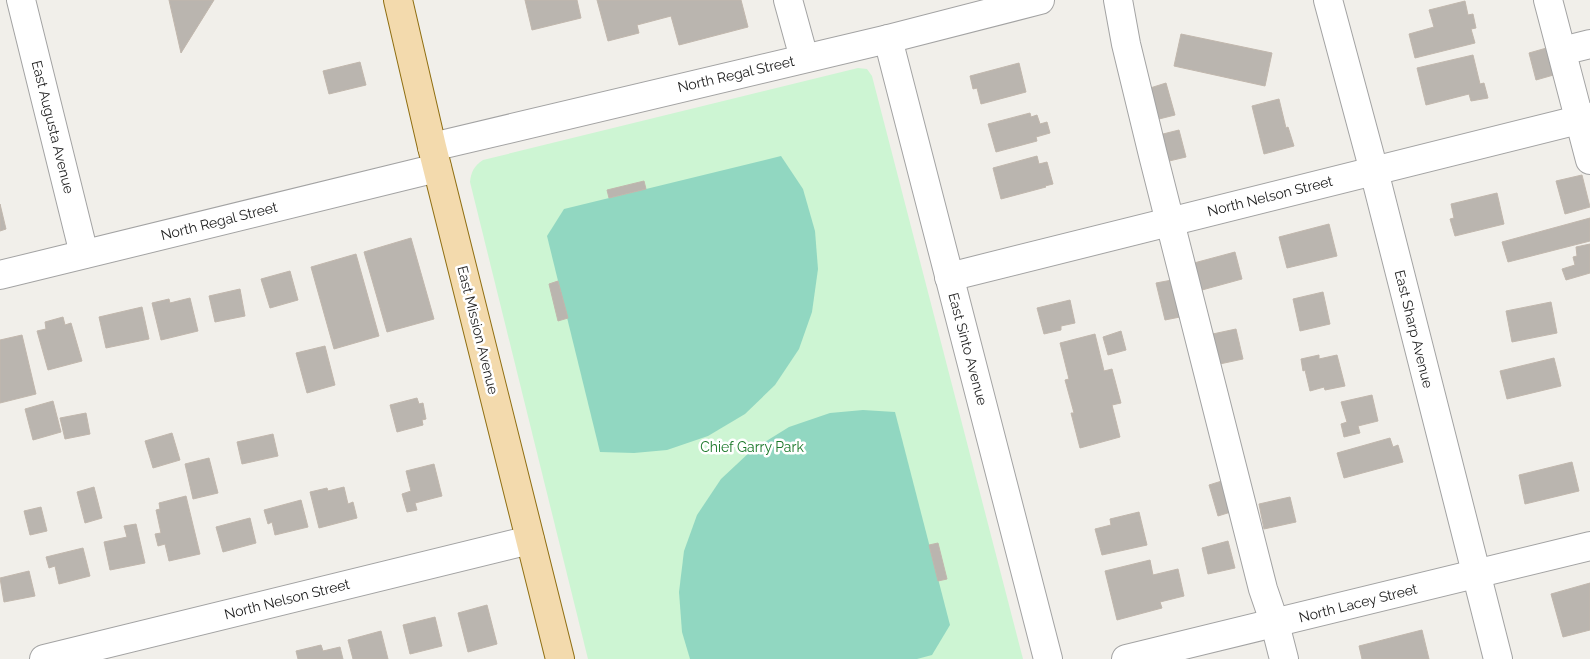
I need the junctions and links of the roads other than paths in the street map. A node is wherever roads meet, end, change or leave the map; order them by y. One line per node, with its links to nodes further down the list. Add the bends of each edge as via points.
1 (21, 0): 17 (street, East Augusta Avenue)
2 (398, 0): 13 (main road, East Mission Avenue)
3 (788, 0): 11 (street)
4 (1040, 0): 8 (street, North Regal Street)
5 (1118, 0): 16 (street)
6 (1328, 0): 15 (street, East Sharp Avenue)
7 (1548, 0): 10 (street)
8 (888, 39): 11 (street, North Regal Street); 19 (street, East Sinto Avenue)
9 (1590, 44): 10 (street)
10 (1562, 51): 12 (street)
11 (804, 58): 13 (street, North Regal Street)
12 (1585, 118): 14 (street); 15 (street, North Nelson Street)
13 (434, 158): 17 (street, North Regal Street); 20 (main road, East Mission Avenue)
14 (1590, 160)
15 (1374, 171): 16 (street, North Nelson Street); 22 (street, East Sharp Avenue)
16 (1170, 221): 19 (street, North Nelson Street); 23 (street, via 1263,589)
17 (84, 254): 18 (street, North Regal Street)
18 (0, 275)
19 (949, 277): 26 (street, East Sinto Avenue)
20 (530, 540): 24 (street, North Nelson Street); 25 (main road, East Mission Avenue)
21 (1590, 546): 22 (street, North Lacey Street)
22 (1476, 574): 23 (street, North Lacey Street); 29 (street, East Sharp Avenue)
23 (1275, 624): 27 (street, North Lacey Street); 28 (street)
24 (44, 659)
25 (560, 659)
26 (1048, 659)
27 (1126, 659)
28 (1284, 659)
29 (1498, 659)

